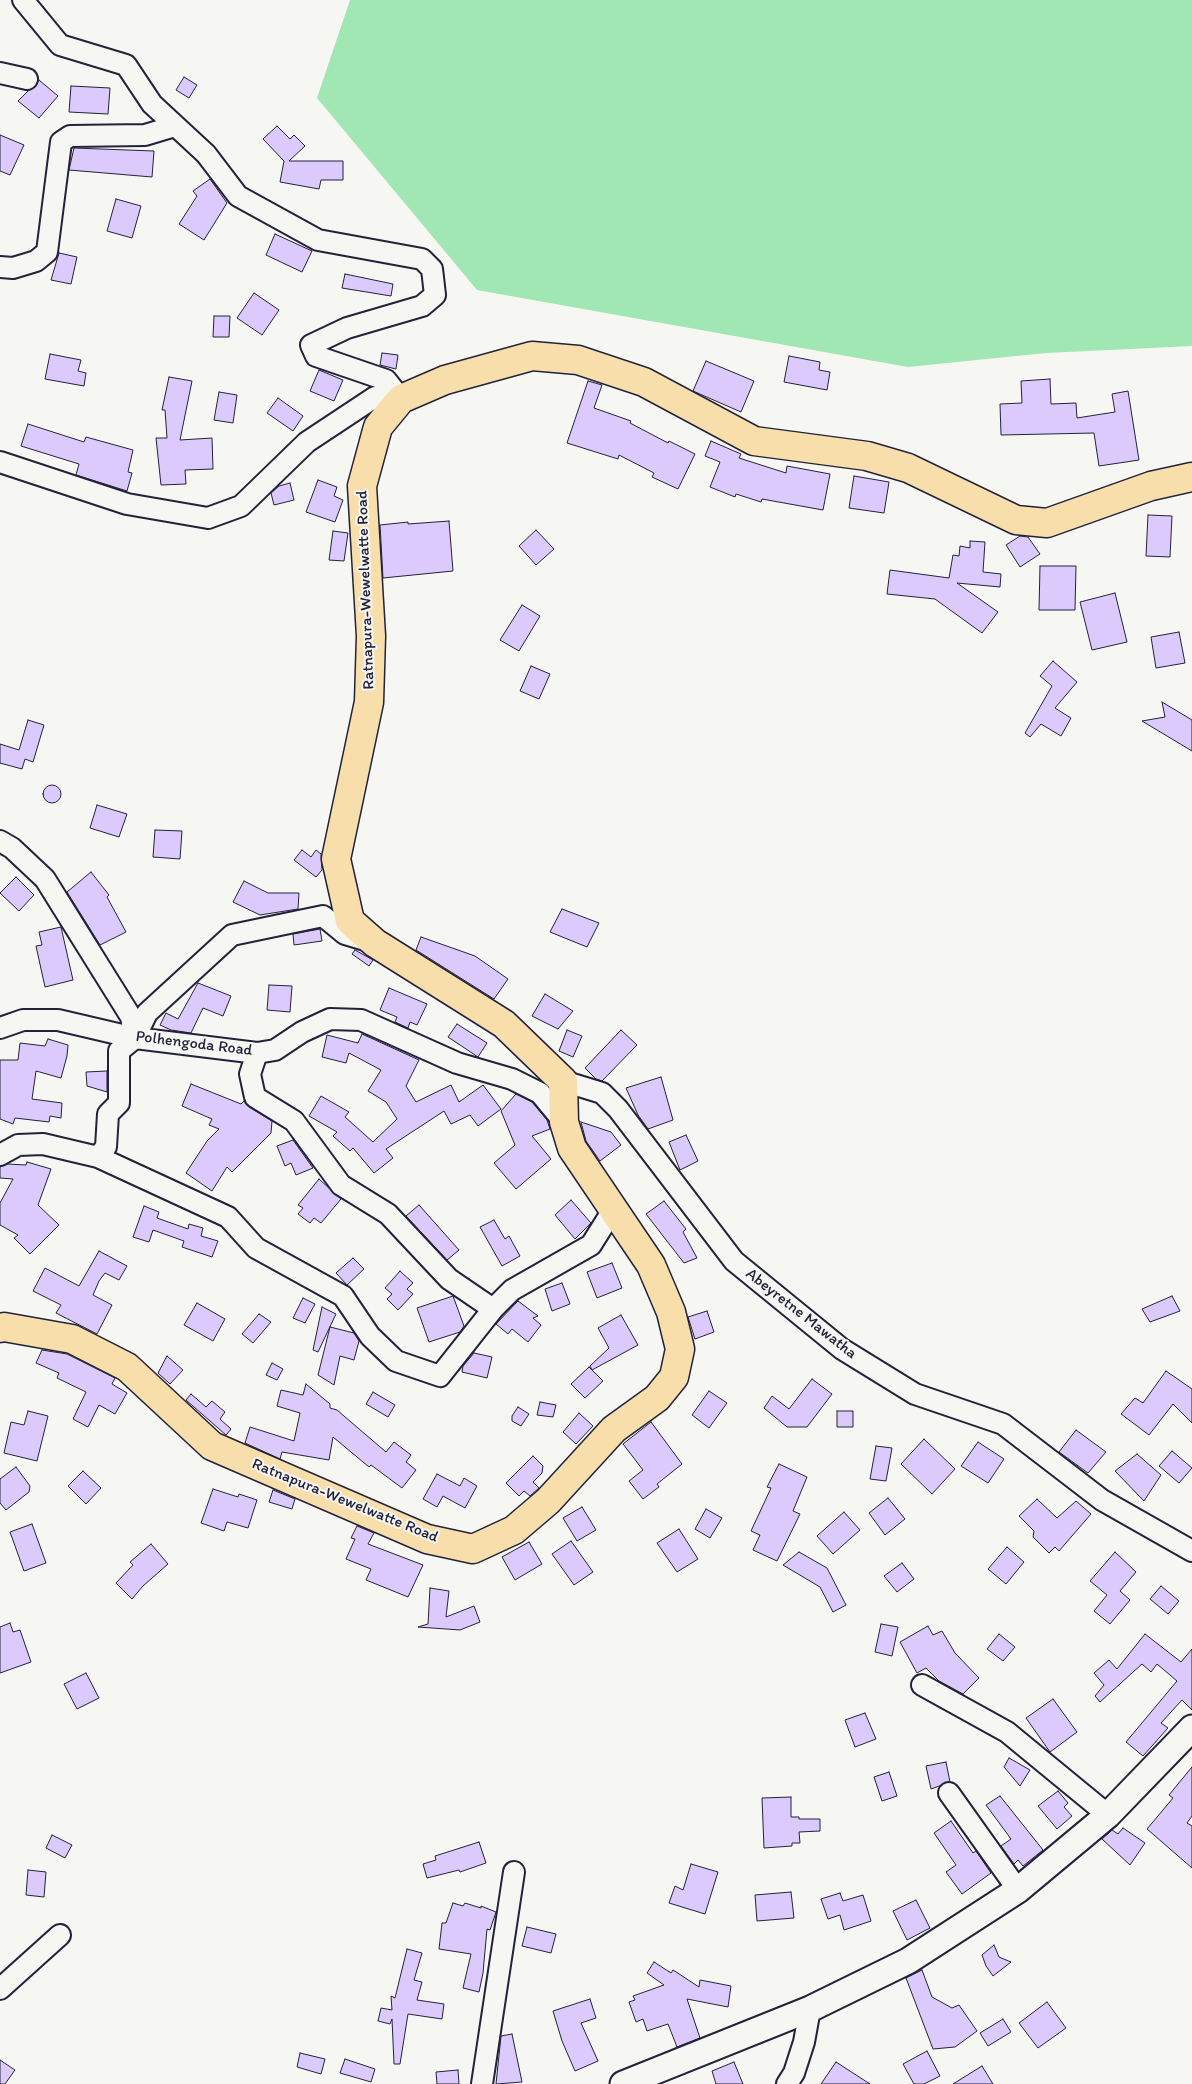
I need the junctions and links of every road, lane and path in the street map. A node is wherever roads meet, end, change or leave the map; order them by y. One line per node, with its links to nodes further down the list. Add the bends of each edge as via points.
1 (23, 0): 4 (street, via 60,45 126,65 152,104)
2 (0, 73): 3 (street)
3 (27, 79)
4 (175, 126): 5 (street, via 145,135 70,136 61,142 47,252 28,264); 6 (street, via 206,154 238,196 271,216 318,240 422,260 432,269 434,295 422,306 347,328 311,345 316,356 386,380)
5 (0, 267)
6 (401, 398): 7 (street, via 376,397 307,442 241,506 208,518 127,504); 8 (main road, Ratnapura-Wewelwatte Road, via 445,380 532,356 578,360 644,382 754,441 868,456 908,468 1016,520 1047,523 1151,486); 10 (main road, Ratnapura-Wewelwatte Road, via 378,427 362,486 371,636 369,702 336,859 350,921)
7 (0, 462)
8 (1192, 477)
9 (0, 841): 12 (street, via 45,879 131,1017)
10 (375, 943): 12 (street, via 345,934 323,916 232,935 147,1013); 14 (main road, Ratnapura-Wewelwatte Road, via 504,1024)
11 (0, 1028): 12 (street, Polhengoda Road, via 24,1020 58,1020)
12 (135, 1038): 13 (street, Polhengoda Road); 17 (street, via 118,1051 119,1103 108,1114 106,1147)
13 (257, 1053): 15 (street, Polhengoda Road, via 275,1050 330,1019 361,1020 457,1063 512,1079 540,1093); 19 (street, via 250,1074 255,1097 294,1120 341,1185 388,1214 449,1279)
14 (563, 1081): 15 (main road, Ratnapura-Wewelwatte Road); 21 (street, Abeyretne Mawatha, via 602,1093 618,1109 734,1261 842,1349 915,1394 1003,1424 1102,1500)
15 (564, 1122): 18 (main road, Ratnapura-Wewelwatte Road, via 572,1148)
16 (0, 1155): 17 (street, via 18,1145 43,1144)
17 (98, 1157): 19 (street, via 228,1217 256,1248 343,1296 370,1336 396,1361 440,1376)
18 (613, 1210): 19 (street, via 591,1245 512,1290); 20 (main road, Ratnapura-Wewelwatte Road, via 651,1265 671,1312 680,1349 674,1377 656,1398 614,1429 548,1501 514,1530 473,1549 428,1539 212,1446 127,1367 72,1339 4,1326)
19 (492, 1309)
20 (0, 1328)
21 (1192, 1550)
22 (922, 1685): 25 (street, via 1008,1732)
23 (1192, 1728): 25 (street)
24 (949, 1793): 27 (street)
25 (1108, 1815): 27 (street)
26 (514, 1872): 31 (street)
27 (1018, 1890): 30 (street, via 908,1962)
28 (60, 1935): 29 (street)
29 (0, 1989)
30 (810, 2009): 32 (street); 33 (street, via 804,2042)
31 (482, 2084)
32 (623, 2084)
33 (787, 2084)

